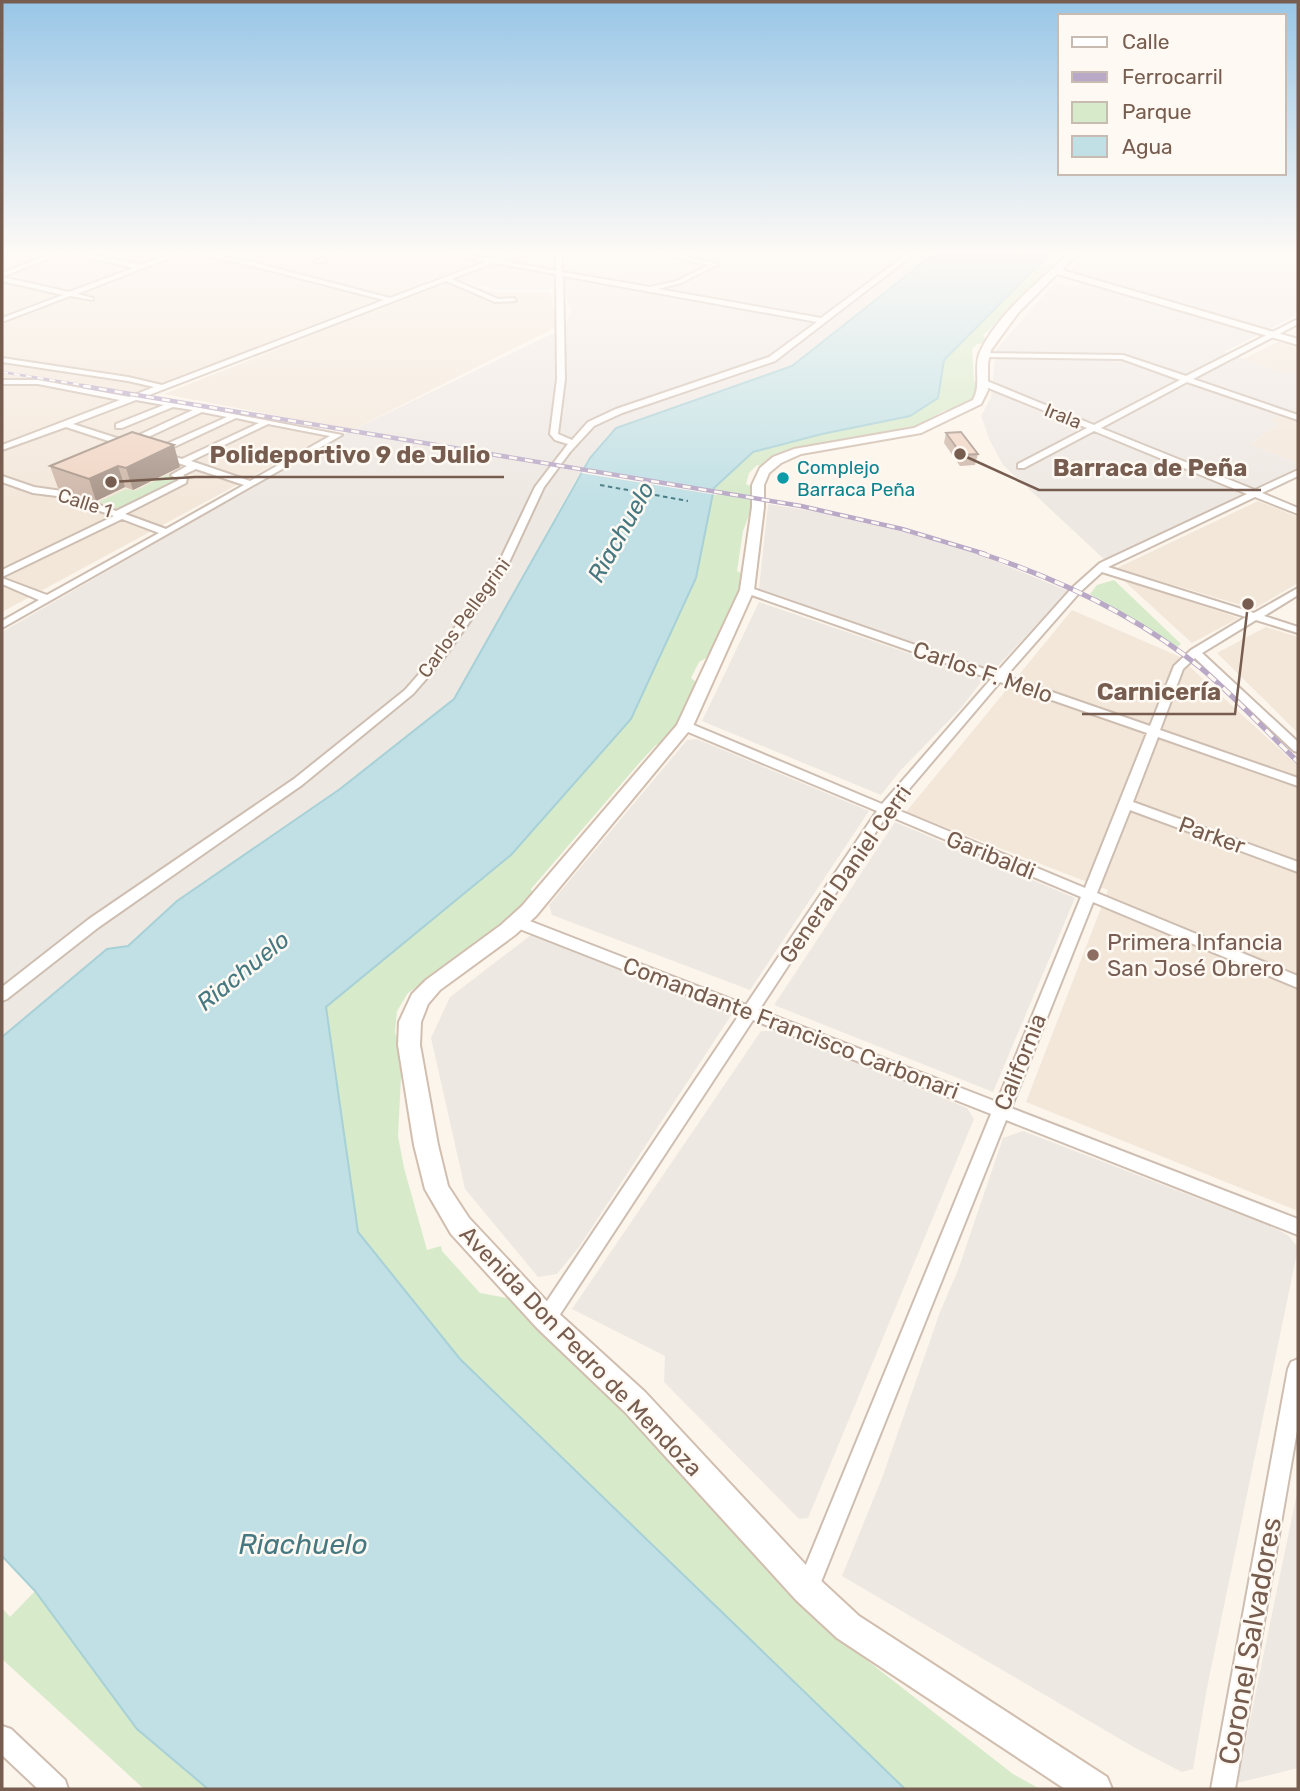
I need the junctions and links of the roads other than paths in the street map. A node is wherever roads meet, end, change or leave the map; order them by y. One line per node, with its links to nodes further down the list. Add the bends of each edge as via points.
1 (291, 338): 11 (street)
2 (560, 338): 21 (street, via 554,434)
3 (801, 338): 21 (street, Carlos Pellegrini, via 772,359 605,417 591,424)
4 (996, 338): 6 (main road)
5 (1269, 338): 8 (street)
6 (984, 355): 8 (street, via 1119,356); 10 (main road)
7 (2, 360): 11 (street)
8 (1188, 379): 16 (street); 20 (street)
9 (2, 382): 12 (street, via 51,384)
10 (984, 383): 20 (street, Irala); 38 (main road, Avenida Don Pedro de Mendoza, via 977,402 922,429 806,449 772,464 758,485)
11 (162, 387): 12 (street)
12 (131, 398): 13 (street); 18 (street)
13 (169, 406): 14 (street); 19 (street)
14 (200, 411): 15 (street); 22 (street)
15 (234, 416): 17 (street); 24 (street)
16 (1298, 418)
17 (267, 422): 25 (street); 30 (street, via 338,435)
18 (66, 424): 22 (street); 23 (street)
19 (118, 426)
20 (1095, 429): 27 (street); 31 (street, Irala)
21 (574, 443): 56 (street, Carlos Pellegrini, via 532,501 499,573 438,660 409,692 282,794 94,923)
22 (126, 444): 24 (street)
23 (2, 448)
24 (147, 451): 25 (street)
25 (182, 462): 26 (street)
26 (194, 466): 30 (street); 33 (street, via 175,475 183,481)
27 (1021, 466)
28 (1298, 473): 31 (street, General Daniel Cerri)
29 (2, 479): 33 (street, Calle 1)
30 (251, 484): 34 (street)
31 (1255, 494): 32 (street, Irala); 35 (street, General Daniel Cerri)
32 (1298, 511)
33 (119, 515): 34 (street, Calle 1); 36 (street)
34 (166, 532): 40 (street)
35 (1100, 568): 41 (street); 45 (street, General Daniel Cerri)
36 (2, 574)
37 (2, 581): 40 (street)
38 (747, 590): 45 (street, Carlos F. Melo); 46 (main road, Avenida Don Pedro de Mendoza)
39 (1298, 591): 41 (street, California)
40 (47, 599): 42 (street)
41 (1253, 616): 43 (street); 44 (street, California)
42 (2, 625)
43 (1298, 630)
44 (1195, 652): 47 (street, California, via 1178,668); 48 (street)
45 (998, 678): 47 (street, Carlos F. Melo); 51 (street, General Daniel Cerri)
46 (685, 726): 51 (street, Garibaldi); 54 (main road, Avenida Don Pedro de Mendoza)
47 (1154, 732): 49 (street, Carlos F. Melo); 50 (street, California)
48 (1298, 748)
49 (1298, 782)
50 (1126, 804): 52 (street, Parker); 53 (street, California)
51 (884, 810): 53 (street, Garibaldi); 57 (street, General Daniel Cerri)
52 (1298, 867)
53 (1088, 895): 55 (street, Garibaldi); 58 (street, California)
54 (517, 922): 57 (street, Comandante Francisco Carbonari); 60 (main road, Avenida Don Pedro de Mendoza, via 425,992 411,1014 409,1045 433,1178 442,1199 460,1226)
55 (1298, 982)
56 (2, 995)
57 (751, 1013): 58 (street, Comandante Francisco Carbonari); 60 (street, General Daniel Cerri)
58 (1000, 1110): 59 (street, Comandante Francisco Carbonari); 62 (street, California)
59 (1298, 1227)
60 (546, 1319): 62 (main road, Avenida Don Pedro de Mendoza, via 635,1402)
61 (1298, 1370): 66 (street, Coronel Salvadores)
62 (807, 1589): 65 (main road, Avenida Don Pedro de Mendoza, via 848,1628)
63 (2, 1738): 64 (street)
64 (56, 1789)
65 (1095, 1789)
66 (1223, 1789)

